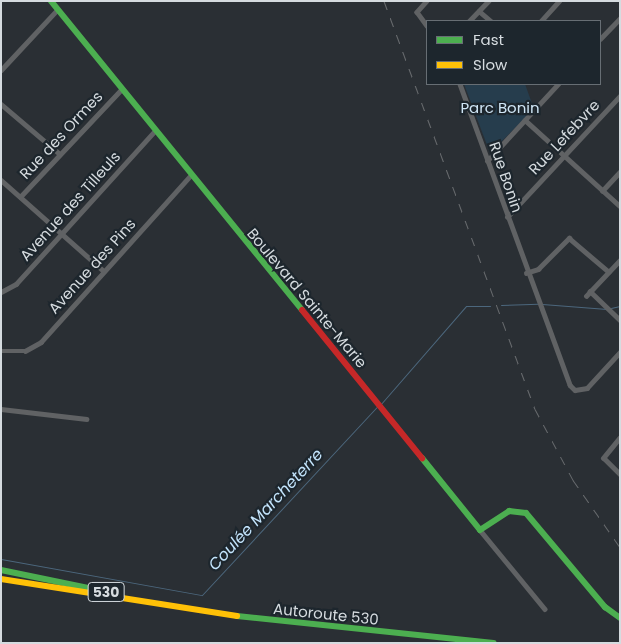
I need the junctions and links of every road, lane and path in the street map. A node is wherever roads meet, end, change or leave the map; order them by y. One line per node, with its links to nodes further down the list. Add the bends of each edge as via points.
1 (51, 1): 5 (main road, Boulevard Sainte-Marie)
2 (427, 1): 11 (street, via 417,12)
3 (488, 1): 6 (street)
4 (559, 1): 10 (street)
5 (57, 10): 13 (street); 16 (main road, Boulevard Sainte-Marie)
6 (479, 11): 8 (street); 9 (street)
7 (620, 18): 12 (street)
8 (470, 20)
9 (490, 20)
10 (542, 20)
11 (426, 25)
12 (601, 38)
13 (1, 70)
14 (460, 85): 23 (street, Rue Bonin)
15 (557, 85): 19 (street)
16 (120, 90): 20 (main road, Boulevard Sainte-Marie); 21 (street, Rue des Ormes)
17 (620, 96): 22 (street, Rue Lefebvre)
18 (1, 104): 21 (street)
19 (525, 120): 22 (street); 23 (street)
20 (154, 132): 25 (main road, Boulevard Sainte-Marie); 31 (street, Avenue des Tilleuls)
21 (60, 154): 28 (street, Rue des Ormes)
22 (564, 156): 27 (street); 30 (street, Rue Lefebvre)
23 (487, 161): 30 (street, Rue Bonin)
24 (620, 172): 27 (street)
25 (190, 176): 33 (street, Avenue des Pins); 46 (main road, Boulevard Sainte-Marie)
26 (1, 180): 28 (street)
27 (602, 191): 29 (street)
28 (20, 197): 31 (street)
29 (620, 206)
30 (507, 217): 35 (street, Rue Bonin)
31 (62, 234): 33 (street); 36 (street, Avenue des Tilleuls, via 16,284)
32 (620, 260): 34 (street)
33 (104, 271): 40 (street, Avenue des Pins, via 36,346)
34 (609, 272): 35 (street, via 569,238); 37 (street)
35 (527, 276): 41 (street, Rue Bonin, via 575,390 587,388)
36 (1, 292)
37 (590, 292): 38 (street); 39 (street)
38 (586, 296)
39 (620, 320)
40 (1, 351)
41 (620, 352)
42 (1, 409): 43 (street)
43 (86, 419)
44 (620, 438): 45 (street, via 604,458)
45 (620, 474)
46 (480, 530): 50 (street, Boulevard Sainte-Marie); 51 (main road, via 509,511 526,514)
47 (1, 570): 49 (main road, Autoroute 530 / 530)
48 (1, 579): 49 (main road, Autoroute 530 / 530)
49 (156, 604): 52 (main road, Autoroute 530 / 530, via 294,623)
50 (545, 609)
51 (620, 618)
52 (494, 643)

